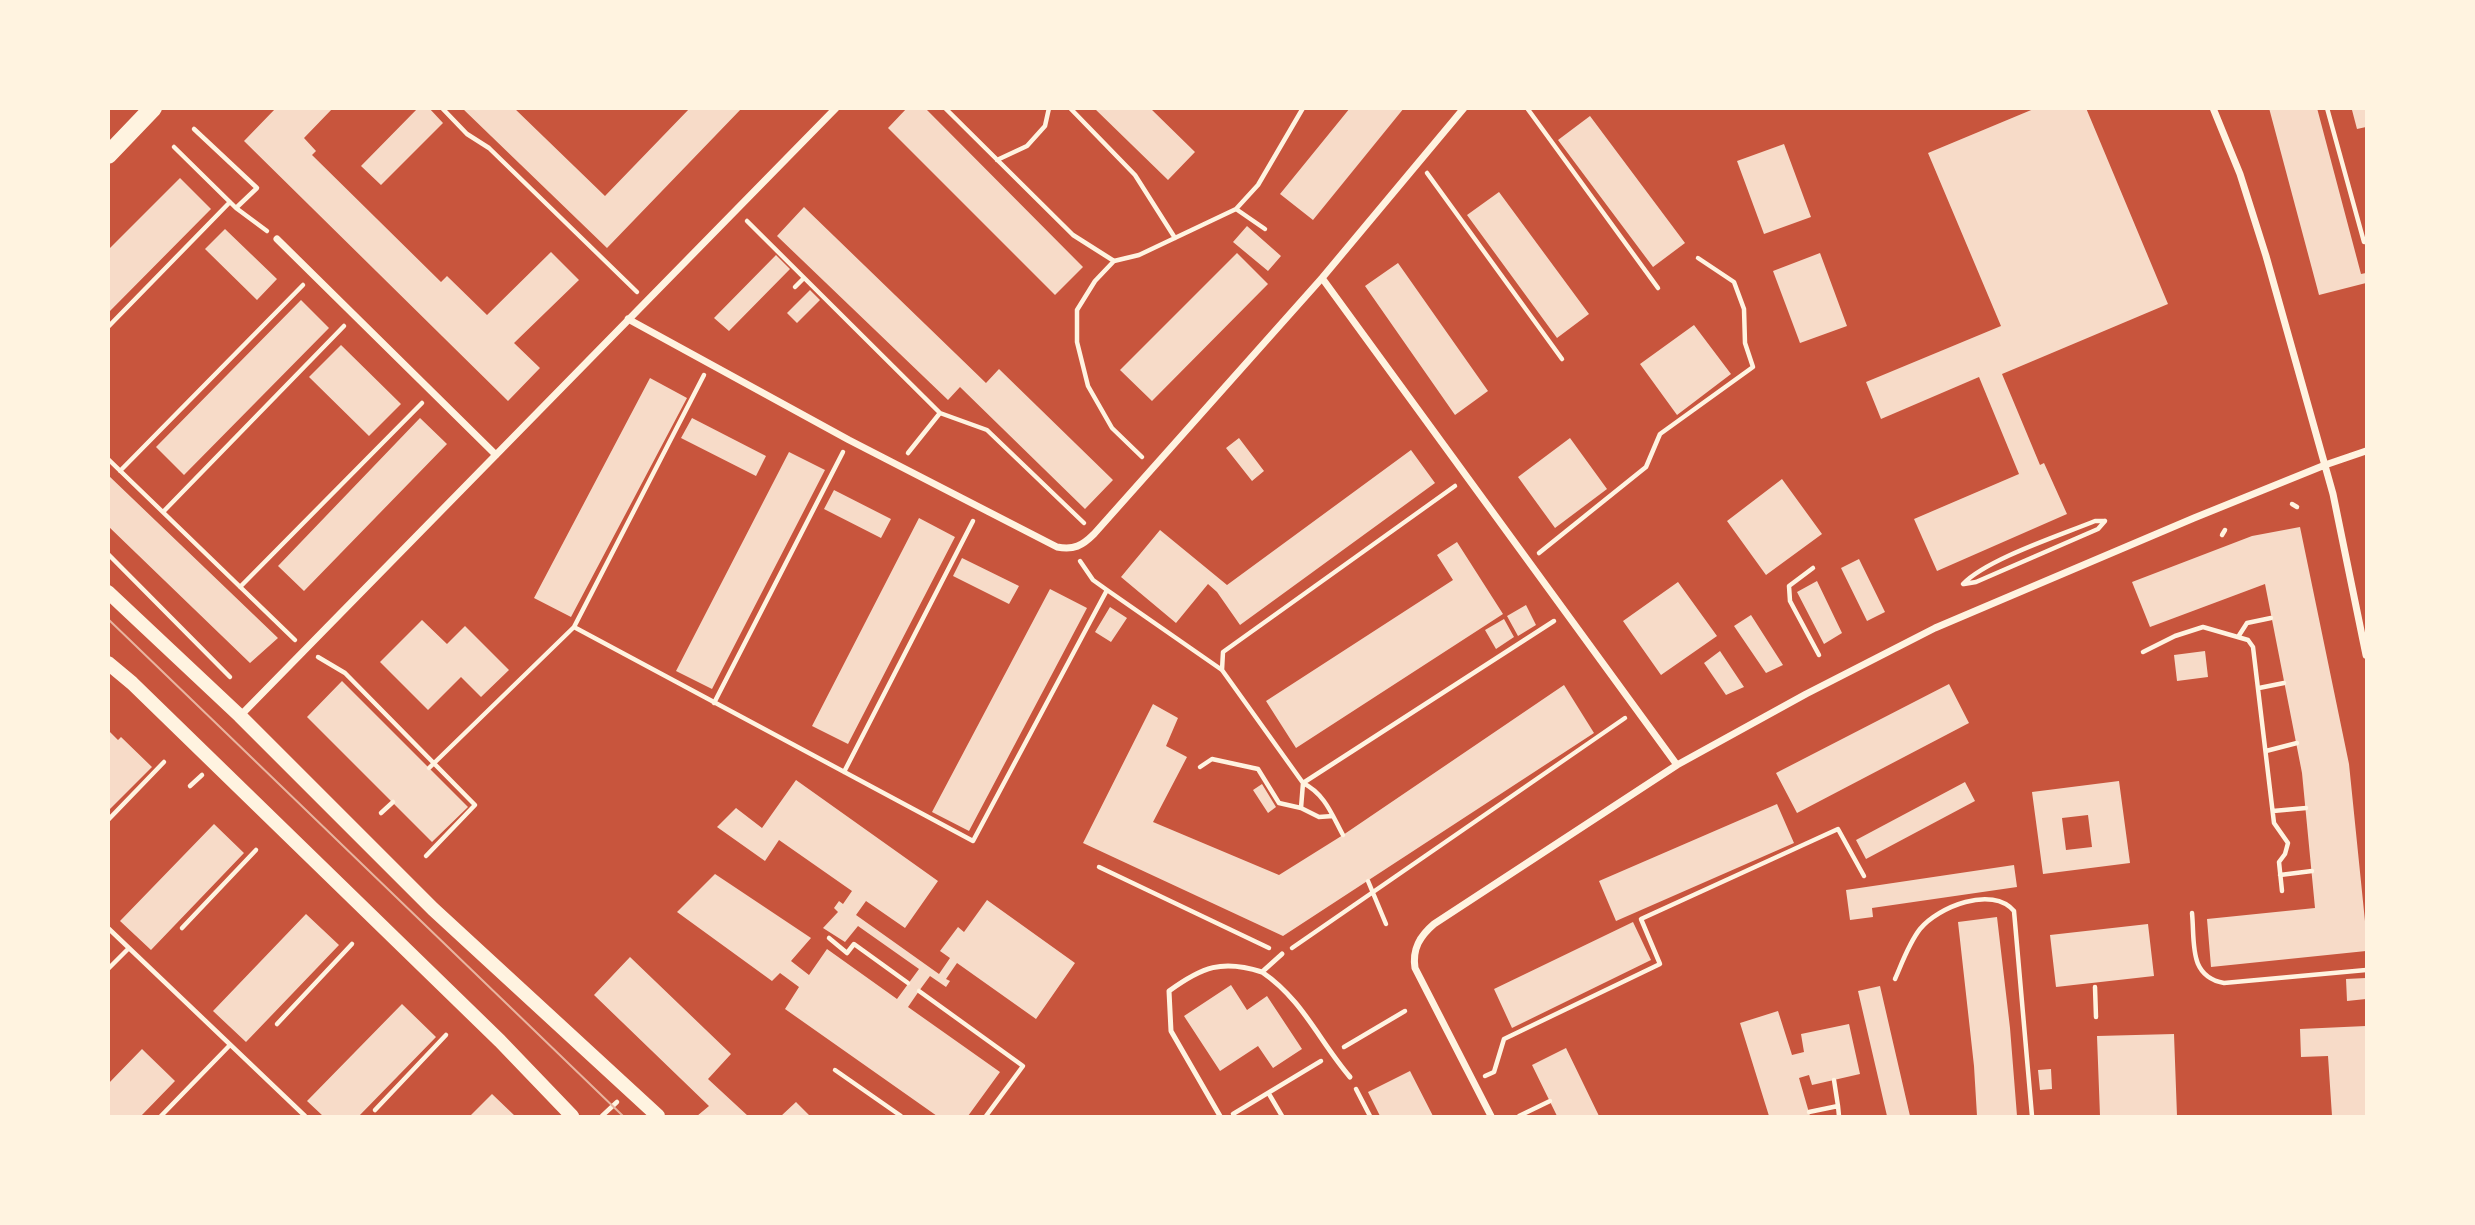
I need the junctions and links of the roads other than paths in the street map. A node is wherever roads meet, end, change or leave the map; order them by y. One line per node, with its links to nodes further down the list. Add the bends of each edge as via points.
1 (153, 108): 5 (main road)
2 (836, 108): 8 (street)
3 (1464, 108): 7 (street)
4 (2213, 108): 11 (street, via 2248,197)
5 (108, 155)
6 (277, 239): 10 (street)
7 (1322, 278): 8 (street, via 1094,534 1072,550 1057,547 849,440); 16 (street)
8 (628, 319): 10 (street)
9 (2367, 451): 11 (street)
10 (496, 455): 15 (street)
11 (2325, 465): 13 (street); 16 (street, via 1958,617)
12 (108, 592): 15 (main road)
13 (2367, 654)
14 (108, 663): 20 (main road, via 491,1032)
15 (240, 716): 21 (main road, via 442,918)
16 (1677, 765): 23 (street, via 1434,924 1421,937 1414,953 1417,973)
17 (1282, 954): 18 (lane)
18 (1262, 972): 19 (lane, via 1300,1006); 22 (lane, via 1220,965 1193,974 1169,991 1171,1031)
19 (1350, 1077)
20 (572, 1116)
21 (656, 1116)
22 (1220, 1116)
23 (1491, 1116)

